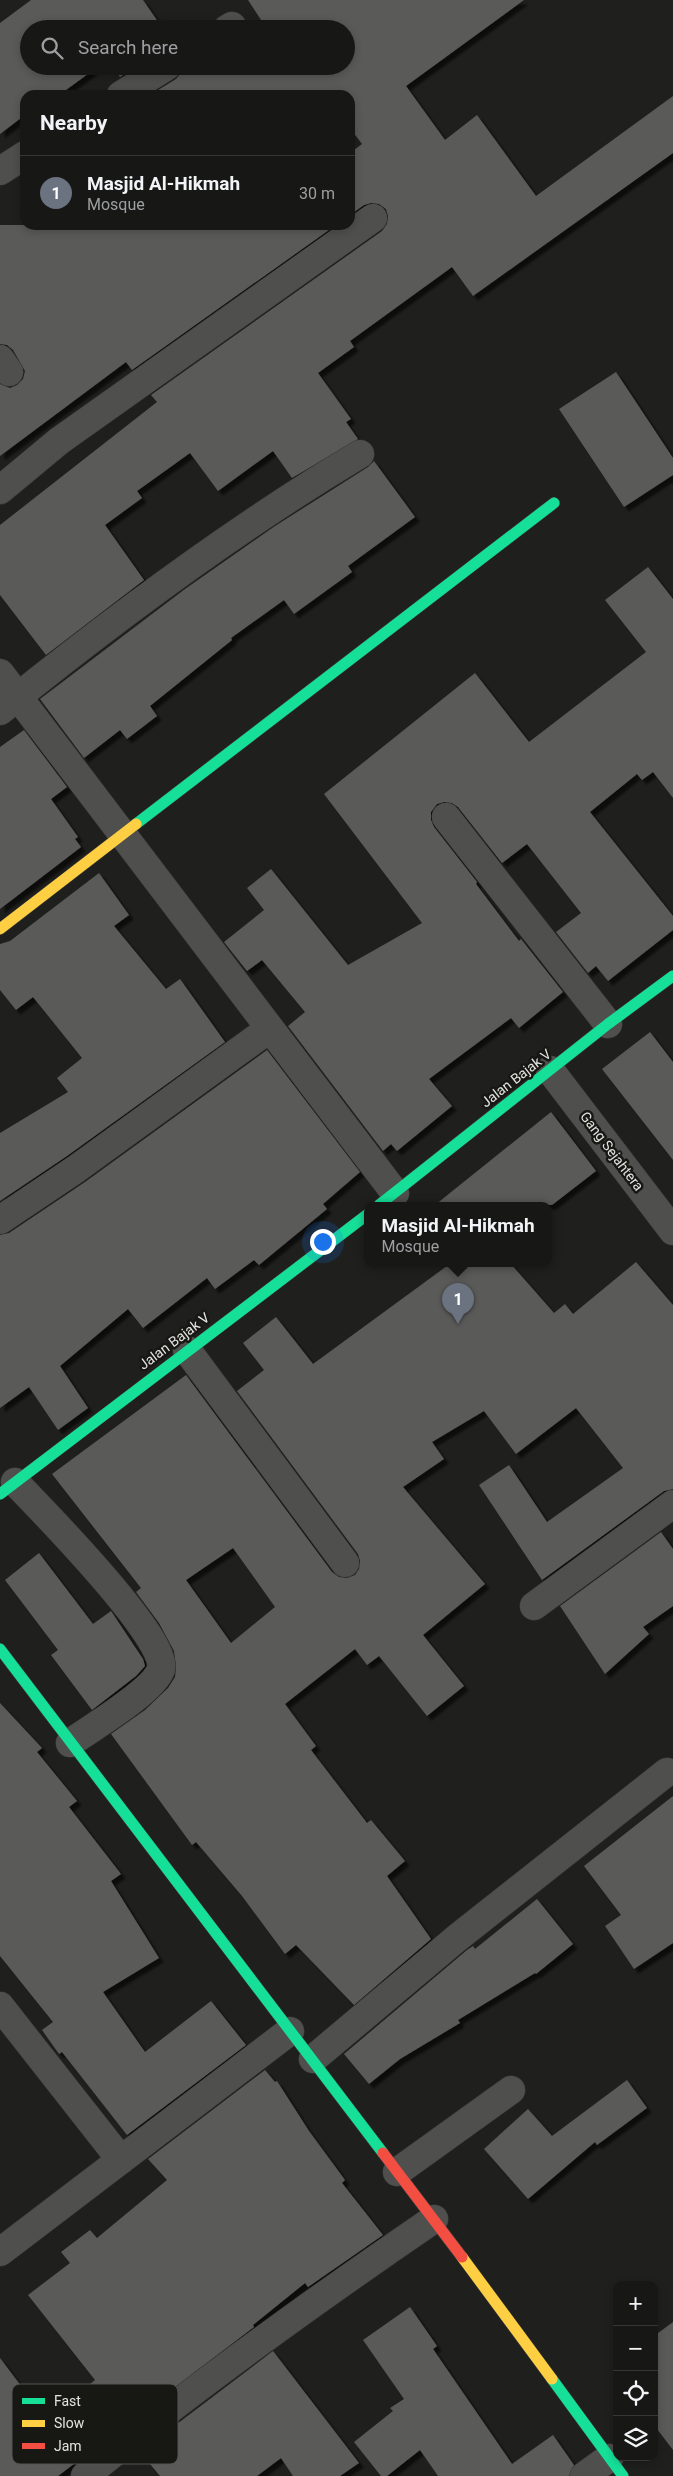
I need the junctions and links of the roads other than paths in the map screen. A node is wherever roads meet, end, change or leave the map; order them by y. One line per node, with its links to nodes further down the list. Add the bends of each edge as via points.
1 (153, 75): 2 (street)
2 (129, 90)
3 (20, 158): 4 (street)
4 (0, 171)
5 (373, 218): 7 (street, via 59,442)
6 (360, 454): 10 (street, via 290,496 208,553 124,613)
7 (0, 490)
8 (554, 503): 12 (street)
9 (0, 673): 10 (street)
10 (9, 704): 12 (street)
11 (446, 817): 15 (street)
12 (123, 834): 13 (street); 16 (street)
13 (0, 929)
14 (673, 976): 15 (street, Jalan Bajak V)
15 (608, 1024): 17 (street, Jalan Bajak V)
16 (269, 1029): 18 (street); 20 (street)
17 (550, 1070): 18 (street, Jalan Bajak V); 21 (street, Gang Sejahtera)
18 (387, 1199)
19 (364, 1217): 22 (street, Jalan Bajak V)
20 (0, 1220)
21 (673, 1231)
22 (186, 1350): 23 (street, Jalan Bajak V); 25 (street)
23 (8, 1488): 28 (street, via 96,1568 150,1636 162,1658 158,1675 142,1692)
24 (673, 1504): 26 (street)
25 (345, 1563)
26 (534, 1606)
27 (0, 1649): 28 (street)
28 (70, 1743): 31 (street)
29 (668, 1772): 32 (street, via 457,1938)
30 (0, 2006): 34 (street)
31 (290, 2031): 32 (street); 34 (street)
32 (313, 2059): 35 (street)
33 (511, 2090): 35 (street)
34 (121, 2160): 37 (street)
35 (397, 2172): 36 (street)
36 (434, 2219): 38 (street); 40 (street)
37 (0, 2252)
38 (178, 2400)
39 (100, 2464): 41 (street)
40 (616, 2467): 42 (street)
41 (85, 2476)
42 (584, 2476)

